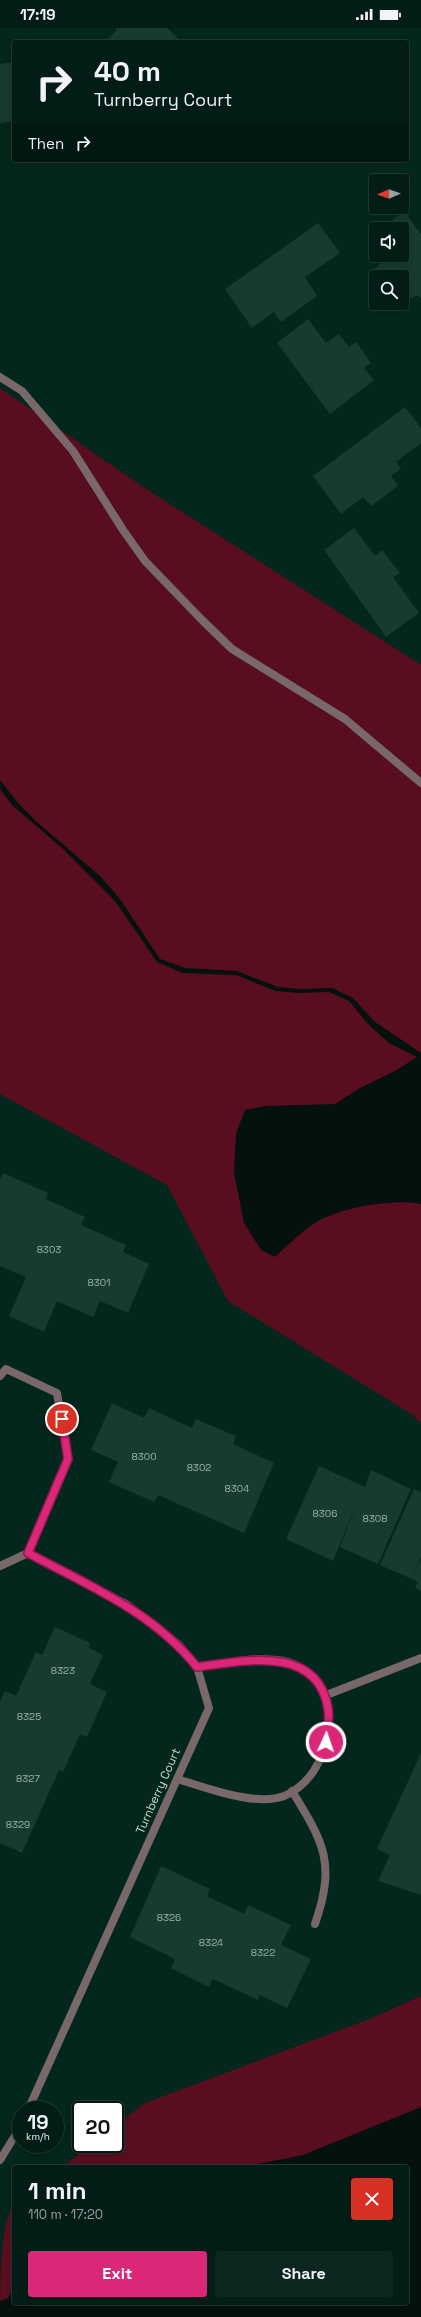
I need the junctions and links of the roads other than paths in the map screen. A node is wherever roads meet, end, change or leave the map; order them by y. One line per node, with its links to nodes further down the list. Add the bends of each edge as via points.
1 (0, 377): 2 (street, via 22,391 73,451 145,561 232,649 345,719)
2 (421, 783)
3 (0, 1376): 4 (street, via 6,1369 57,1392 68,1459)
4 (28, 1553): 5 (street); 7 (street, Turnberry Court, via 126,1604 179,1645)
5 (0, 1566)
6 (421, 1658): 8 (street)
7 (197, 1667): 8 (street, via 267,1660 296,1665 320,1684); 9 (street, Turnberry Court, via 209,1708)
8 (324, 1696): 10 (street, via 328,1709 326,1742 320,1763 303,1784)
9 (177, 1779): 10 (street, via 237,1796 263,1798 283,1796); 12 (street, Turnberry Court)
10 (292, 1791): 11 (street, via 321,1842 326,1866 323,1902)
11 (316, 1924)
12 (32, 2101)
13 (12, 2141): 14 (street)
14 (0, 2160)

